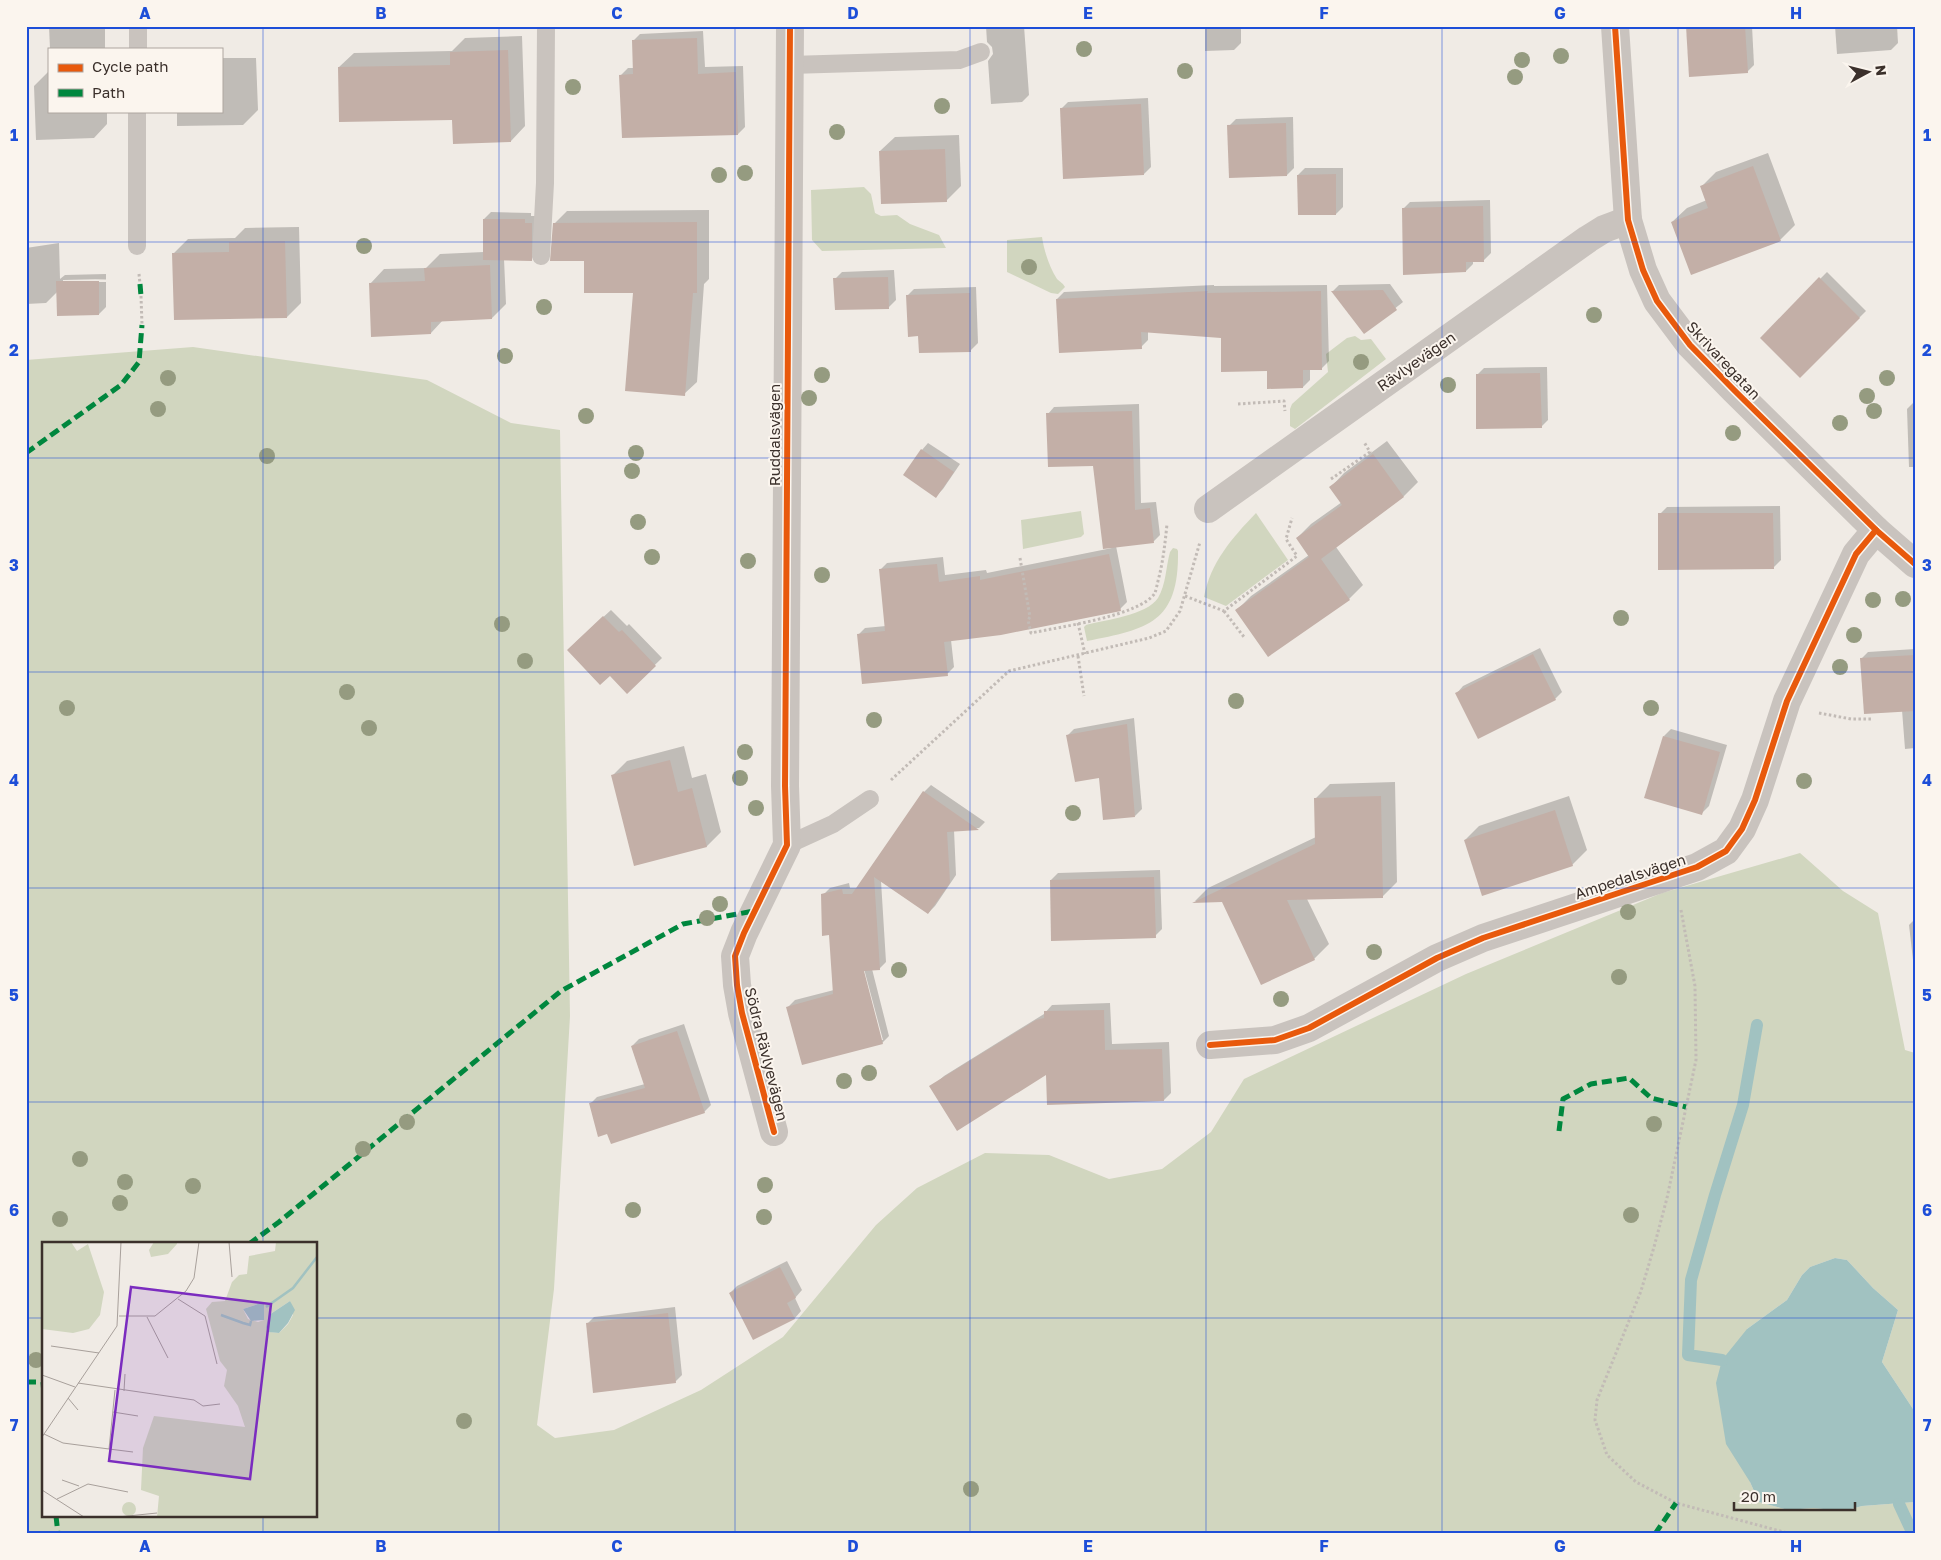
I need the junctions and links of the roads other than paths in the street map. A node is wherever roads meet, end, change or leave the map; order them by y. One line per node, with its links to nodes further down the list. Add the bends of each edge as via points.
1 (138, 26): 5 (lane)
2 (546, 26): 11 (lane)
3 (790, 26): 7 (street, Ruddalsvägen)
4 (1615, 26): 9 (street, Skrivaregatan)
5 (138, 48)
6 (981, 52): 7 (lane, via 959,60)
7 (790, 65): 16 (street, Ruddalsvägen, via 785,776)
8 (137, 112): 10 (lane)
9 (1628, 220): 12 (street, Rävlyevägen, via 1588,239); 13 (street, Skrivaregatan, via 1643,270 1658,301 1690,345)
10 (137, 246)
11 (541, 256)
12 (1208, 509)
13 (1876, 530): 14 (street, Skrivaregatan); 17 (street, Ampedalsvägen, via 1856,554 1787,701 1755,800 1742,829 1726,851 1707,863 1674,875 1476,941 1437,958 1309,1028 1275,1040)
14 (1915, 564)
15 (870, 799): 16 (lane, via 832,824)
16 (788, 845): 18 (street, Södra Rävlyevägen, via 735,956 742,1013)
17 (1210, 1045)
18 (774, 1132)

